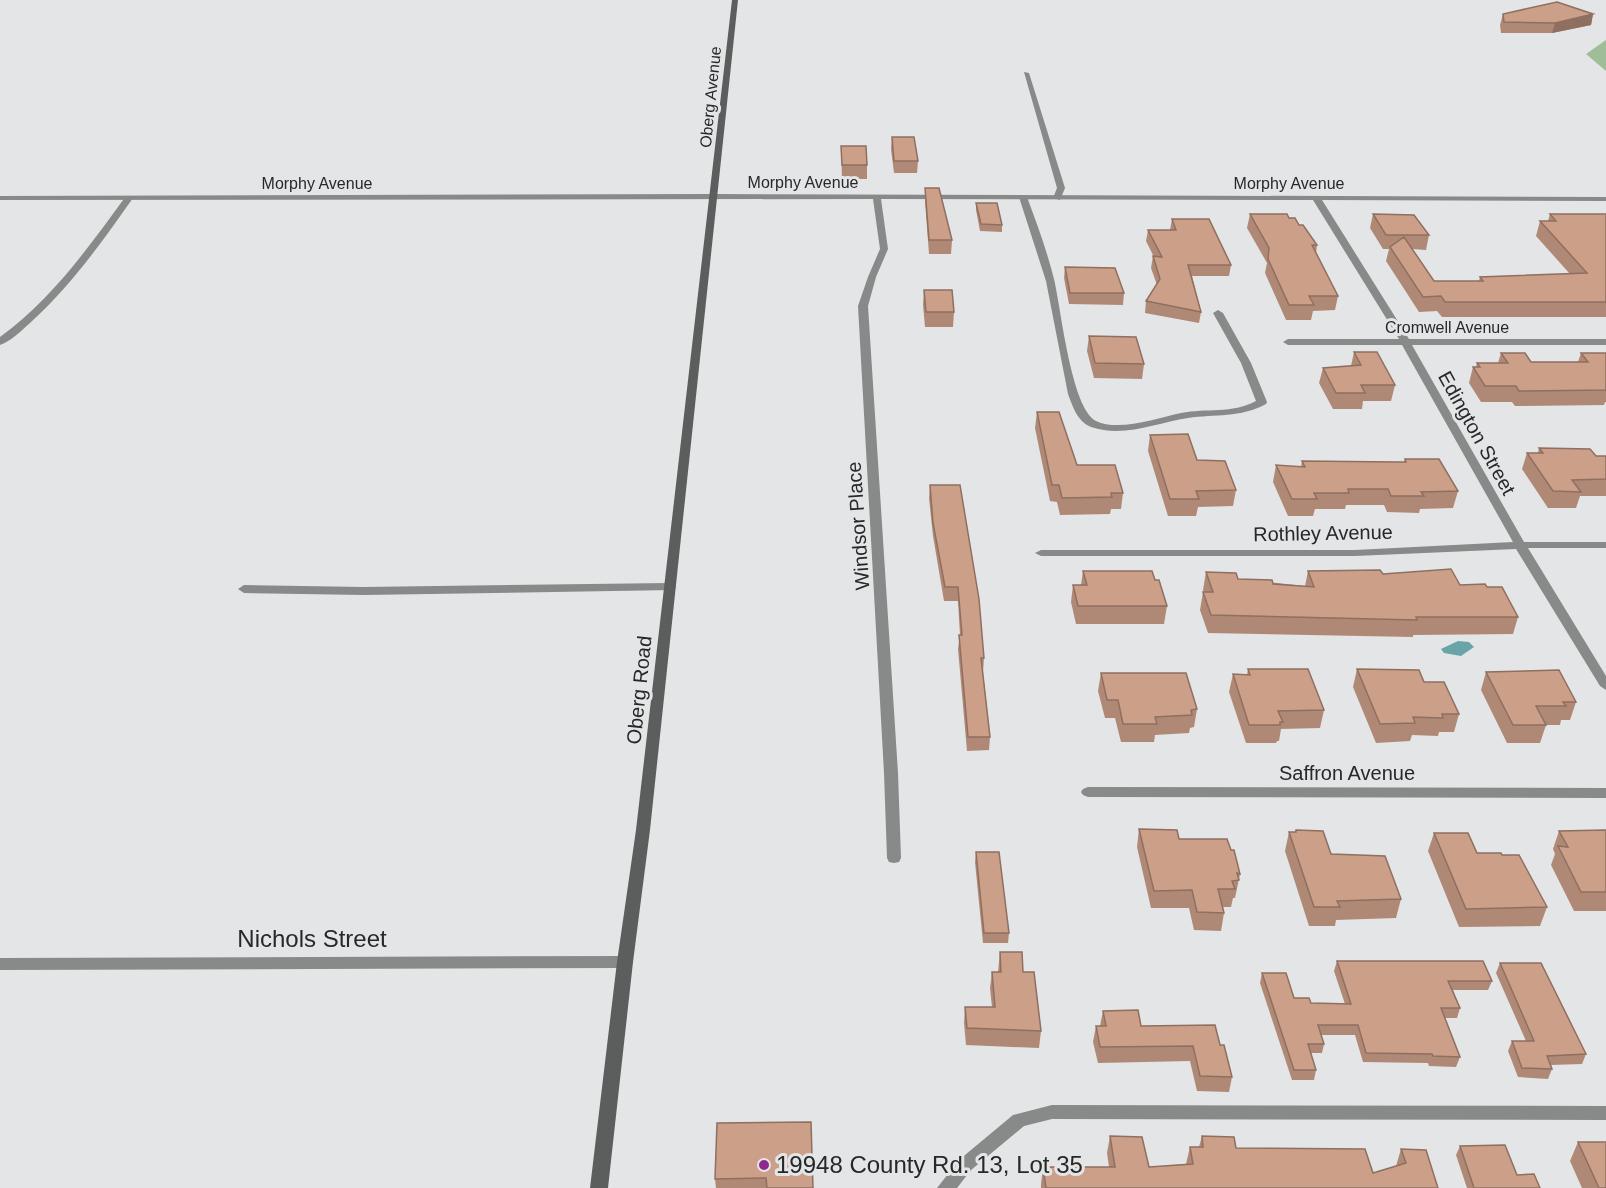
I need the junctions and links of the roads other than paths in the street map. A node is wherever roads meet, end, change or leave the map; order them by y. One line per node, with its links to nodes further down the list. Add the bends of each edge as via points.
1 (735, 0): 3 (street, Oberg Avenue)
2 (1026, 74): 8 (street, via 1061,188)
3 (713, 196): 4 (street, Morphy Avenue); 7 (street, Morphy Avenue); 19 (street, Oberg Road)
4 (877, 197): 5 (street, Morphy Avenue); 24 (street, Windsor Place, via 884,249 863,306)
5 (1023, 197): 8 (street, Morphy Avenue); 11 (street, via 1050,281 1076,404 1083,417 1095,424 1145,426 1183,416 1249,411 1262,402)
6 (0, 198): 7 (street, Morphy Avenue)
7 (129, 198): 13 (street, via 57,293 29,322)
8 (1057, 198): 9 (street, Morphy Avenue)
9 (1316, 198): 10 (street, Morphy Avenue); 12 (street, Edington Street)
10 (1606, 198)
11 (1218, 313)
12 (1405, 341): 14 (street, Cromwell Avenue); 15 (street, Cromwell Avenue); 16 (street, Edington Street)
13 (0, 342)
14 (1288, 342)
15 (1606, 342)
16 (1520, 545): 17 (street, Rothley Avenue); 18 (street, Rothley Avenue, via 1355,554); 21 (street, Edington Street)
17 (1606, 545)
18 (1041, 553)
19 (670, 588): 20 (street); 25 (street, Oberg Road)
20 (244, 589)
21 (1606, 686)
22 (1088, 792): 23 (street, Saffron Avenue)
23 (1606, 793)
24 (894, 858)
25 (625, 962): 26 (street, Nichols Street); 28 (street, Oberg Road)
26 (0, 964)
27 (1606, 1113): 29 (street, via 1052,1112 1019,1120 965,1165)
28 (599, 1188)
29 (946, 1188)

